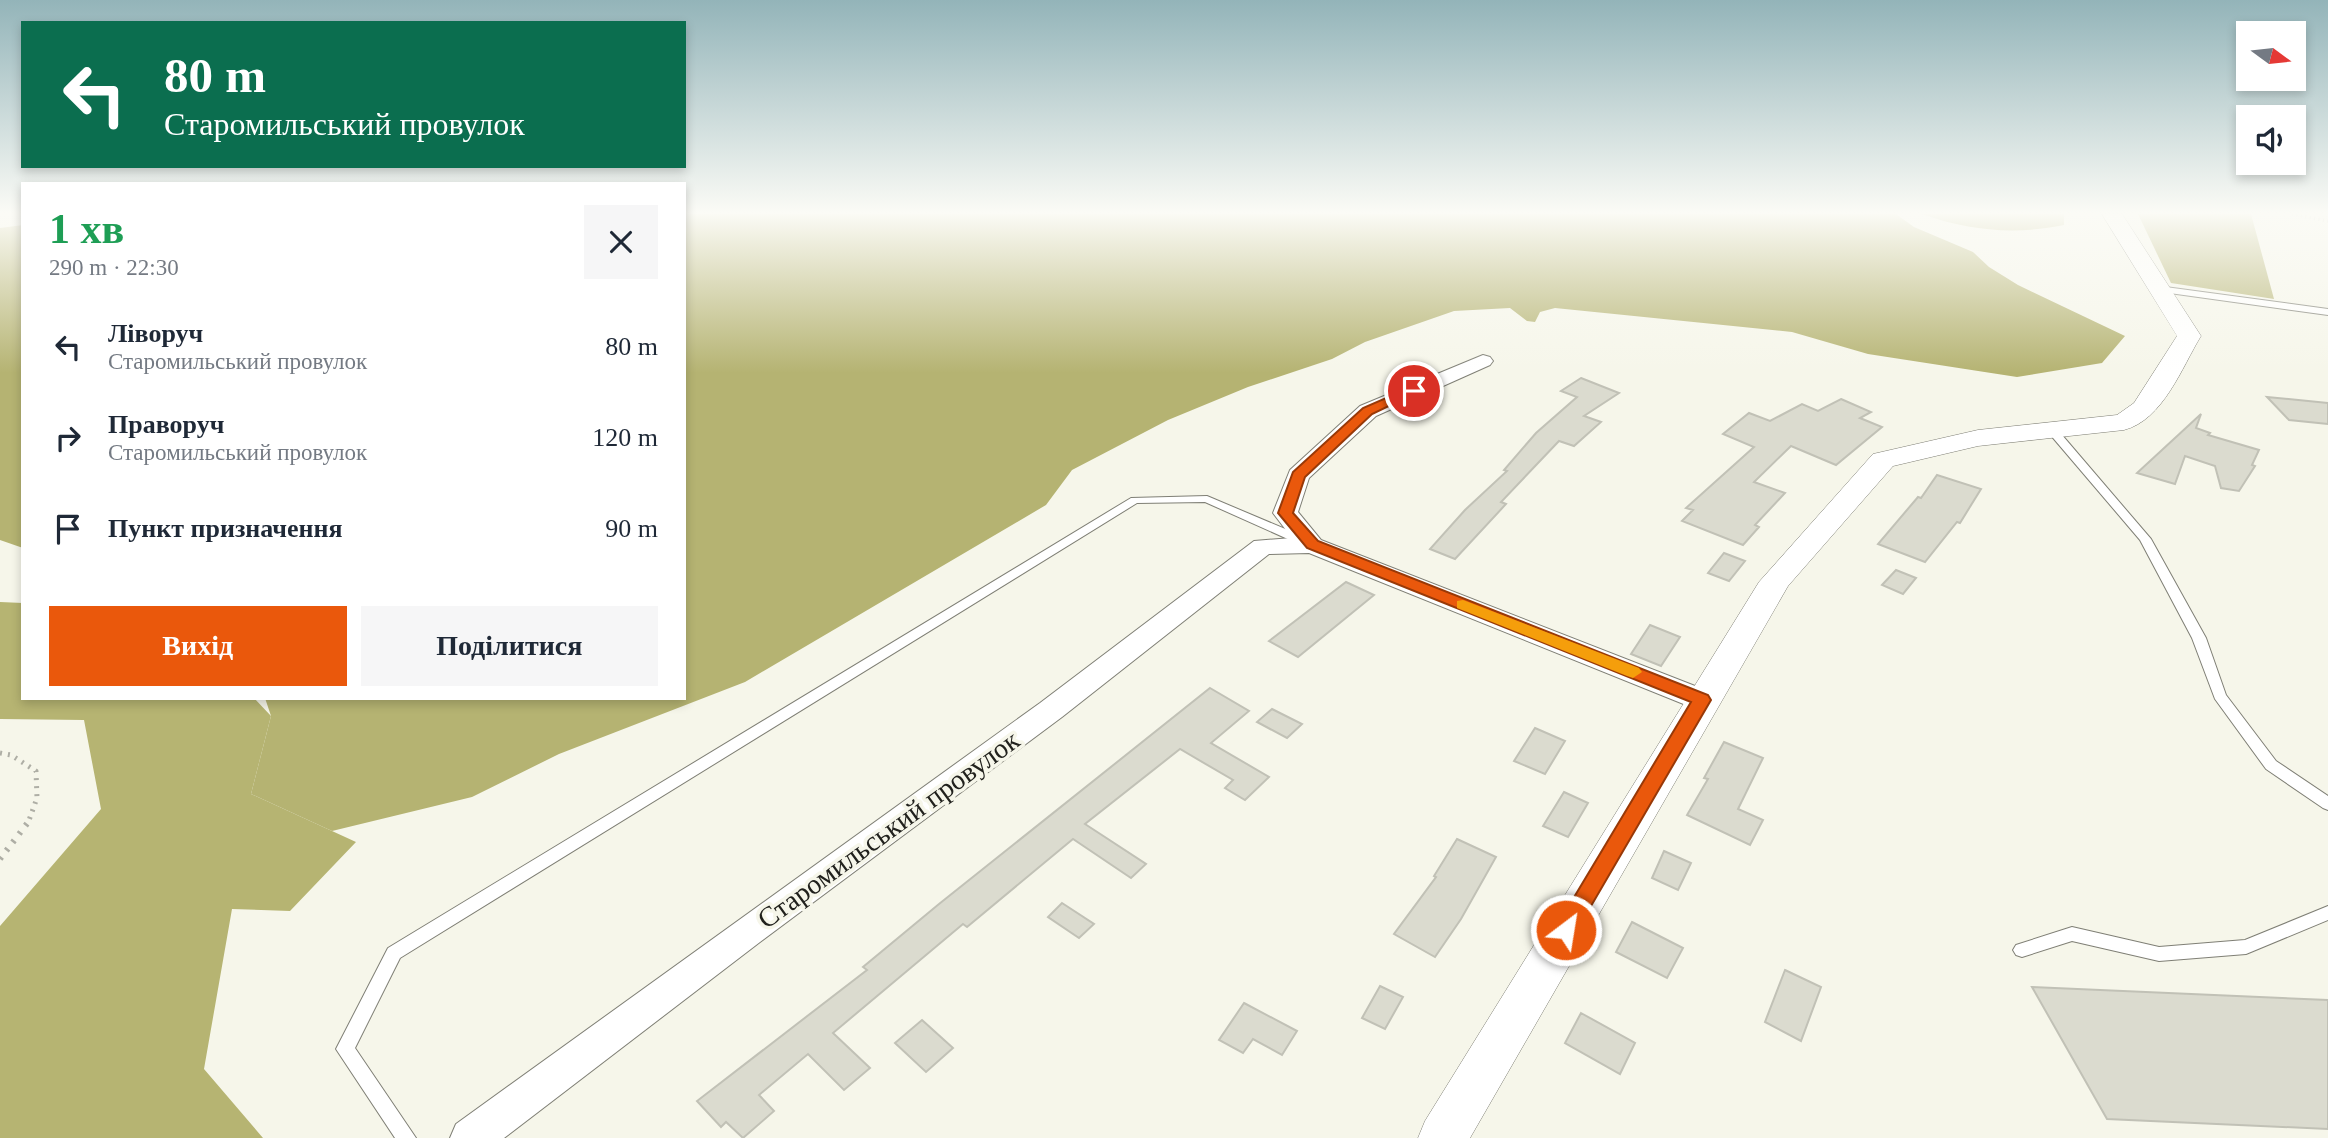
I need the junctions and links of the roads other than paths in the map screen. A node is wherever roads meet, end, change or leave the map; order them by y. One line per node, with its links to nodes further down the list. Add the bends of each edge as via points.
1 (2145, 267): 2 (street)
2 (2158, 289): 3 (lane); 5 (street, via 2189,336 2144,408 2124,422)
3 (2328, 312)
4 (1483, 360): 6 (street, Старомильський провулок, via 1368,411 1298,475 1285,513)
5 (2052, 430): 7 (street, via 1978,438 1884,460 1775,582); 8 (lane, via 2144,539 2199,638 2220,696 2271,765)
6 (1312, 545): 7 (street, Старомильський провулок); 11 (lane, via 1207,499 1135,500 394,953 345,1049); 12 (street, Старомильський провулок, via 1263,546 1051,710)
7 (1702, 700): 13 (street)
8 (2328, 804)
9 (2328, 913): 10 (lane, via 2246,947 2159,954 2072,934)
10 (2022, 950)
11 (406, 1138)
12 (471, 1138)
13 (1443, 1138)

